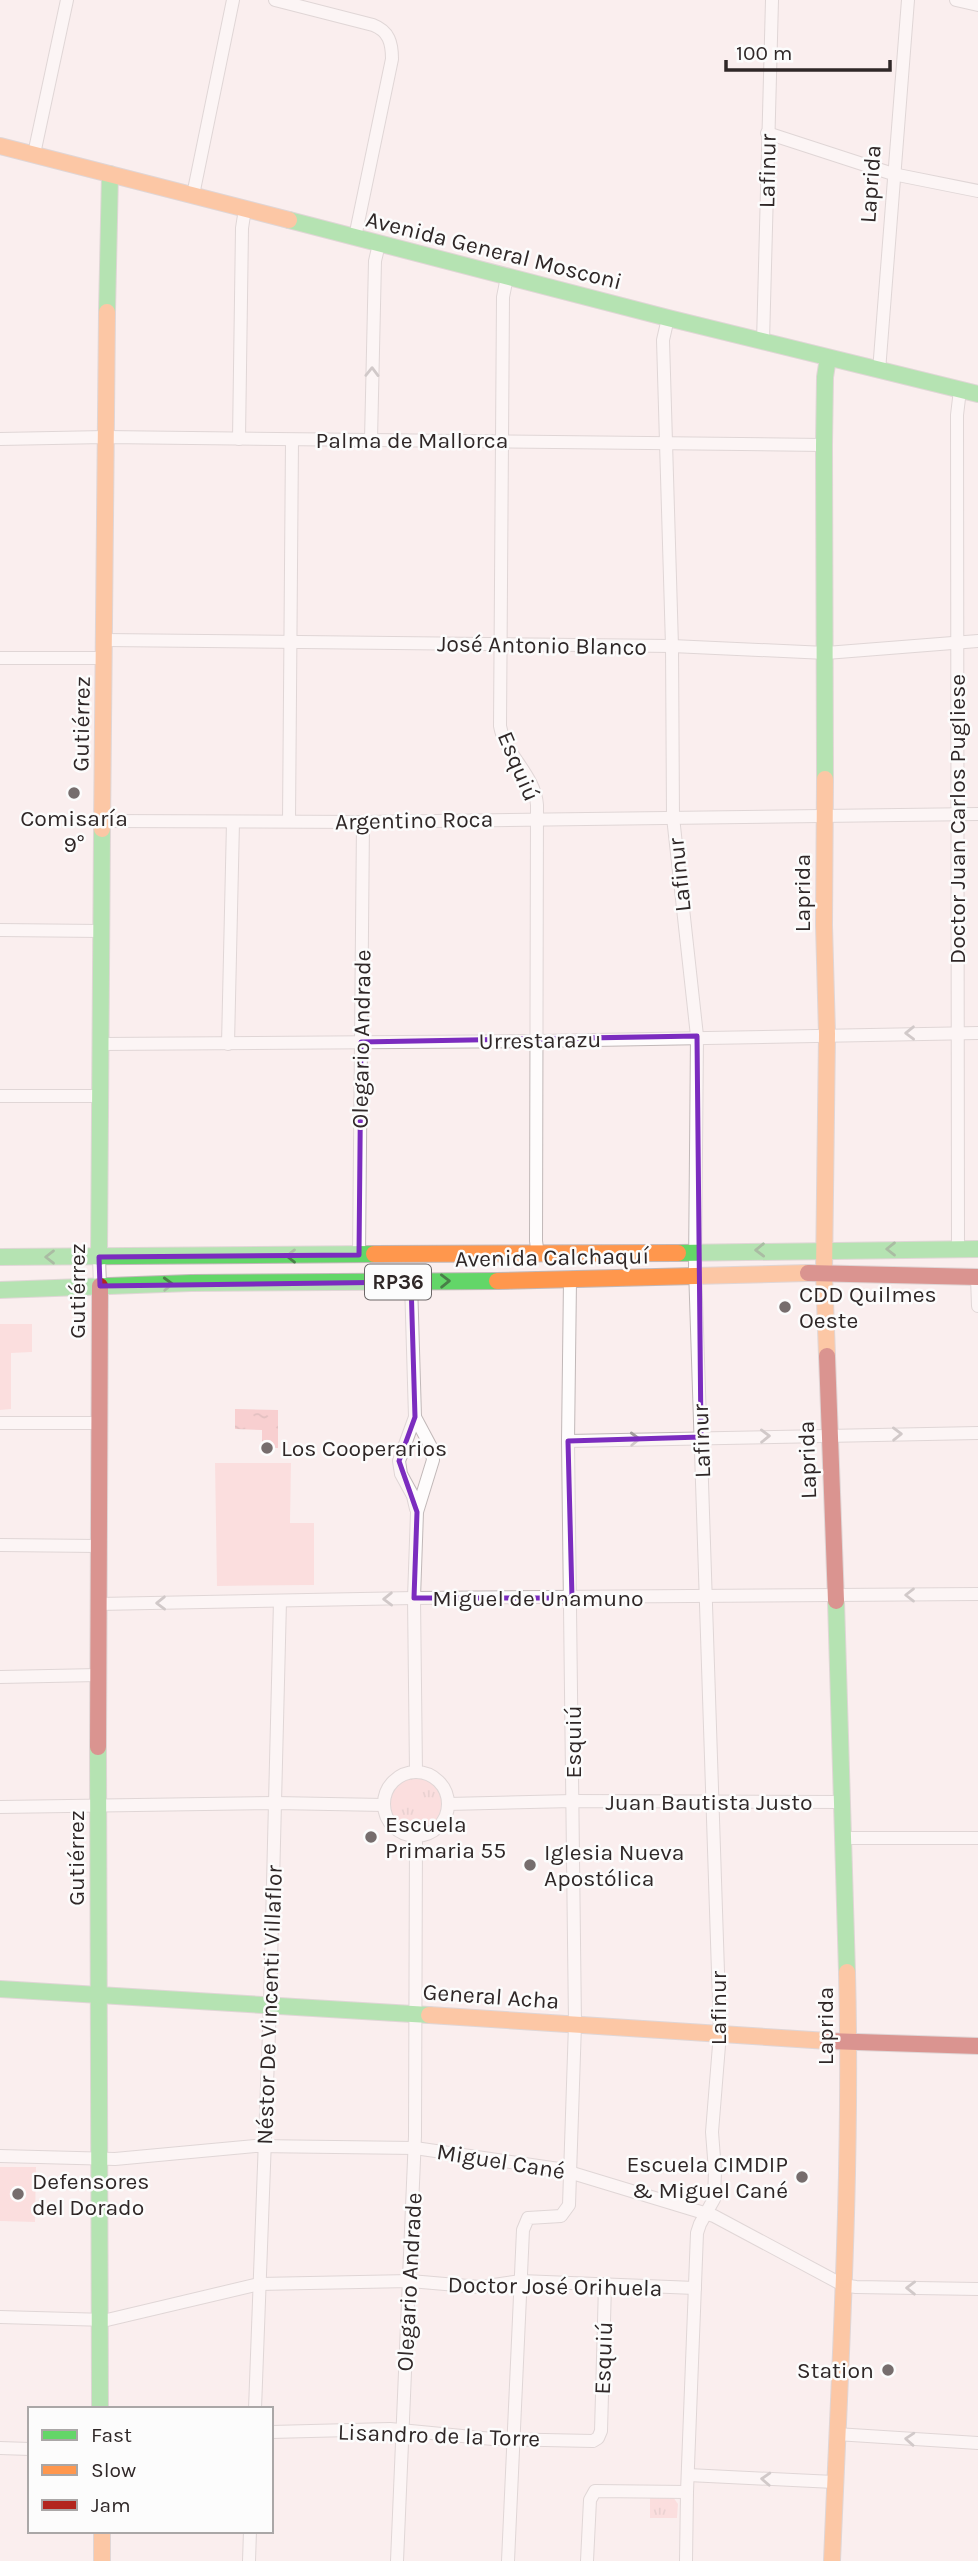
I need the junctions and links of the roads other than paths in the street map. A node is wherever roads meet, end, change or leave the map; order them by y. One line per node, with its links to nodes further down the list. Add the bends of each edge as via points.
1 (67, 0): 10 (street)
2 (233, 0): 14 (street)
3 (275, 0): 16 (street, via 382,29 390,40 392,58)
4 (772, 0): 8 (street, Lafinur)
5 (908, 0): 12 (street, Laprida)
6 (956, 0): 7 (street)
7 (978, 5)
8 (767, 133): 12 (street); 20 (street, Lafinur)
9 (0, 146): 10 (street, Avenida General Mosconi)
10 (34, 154): 11 (street, Avenida General Mosconi)
11 (110, 174): 14 (street, Avenida General Mosconi); 25 (street, Gutiérrez)
12 (893, 174): 13 (street); 22 (street, Laprida)
13 (978, 191)
14 (193, 195): 15 (street, Avenida General Mosconi)
15 (245, 209): 16 (street, Avenida General Mosconi); 27 (street)
16 (355, 237): 17 (street, Avenida General Mosconi)
17 (379, 244): 18 (street, Avenida General Mosconi); 29 (street, one-way to 17)
18 (507, 277): 19 (street, Avenida General Mosconi); 30 (street, Esquiú, via 503,297)
19 (668, 318): 20 (street, Avenida General Mosconi); 31 (street, Lafinur, via 663,340)
20 (763, 342): 21 (street, Avenida General Mosconi)
21 (828, 358): 22 (street, Avenida General Mosconi); 32 (street, Laprida)
22 (879, 371): 23 (street, Avenida General Mosconi)
23 (960, 390): 24 (street, Avenida General Mosconi); 36 (street, Doctor Juan Carlos Pugliese)
24 (978, 394)
25 (105, 438): 26 (street, Palma de Mallorca); 27 (street, Palma de Mallorca); 33 (street, Gutiérrez)
26 (0, 439)
27 (239, 439): 28 (street, Palma de Mallorca)
28 (292, 440): 29 (street, Palma de Mallorca); 35 (street)
29 (371, 440): 30 (street, Palma de Mallorca)
30 (503, 441): 31 (street, Palma de Mallorca); 37 (street, Esquiú)
31 (667, 442): 32 (street, Palma de Mallorca); 38 (street, Lafinur)
32 (824, 445): 39 (street, Laprida)
33 (105, 640): 35 (street, José Antonio Blanco); 41 (street, Gutiérrez)
34 (978, 641): 36 (street, José Antonio Blanco)
35 (291, 642): 37 (street, José Antonio Blanco); 48 (street)
36 (958, 643): 39 (street, José Antonio Blanco); 43 (street, Doctor Juan Carlos Pugliese)
37 (502, 645): 38 (street, José Antonio Blanco); 46 (street, Esquiú, via 501,733 535,791)
38 (672, 646): 39 (street, José Antonio Blanco); 45 (street, Lafinur)
39 (826, 653): 44 (street, Laprida)
40 (0, 658): 41 (street)
41 (104, 658): 47 (street, Gutiérrez)
42 (978, 814): 43 (street, Argentino Roca)
43 (956, 815): 44 (street, Argentino Roca); 53 (street, Doctor Juan Carlos Pugliese)
44 (825, 816): 45 (street, Argentino Roca); 55 (street, Laprida)
45 (673, 817): 46 (street, Argentino Roca); 56 (street, Lafinur)
46 (537, 819): 50 (street, Argentino Roca); 57 (street, Esquiú)
47 (103, 821): 49 (street, Argentino Roca); 52 (street, Gutiérrez)
48 (289, 821): 49 (street, Argentino Roca); 50 (street, Argentino Roca)
49 (233, 822): 60 (street)
50 (363, 822): 58 (street, Olegario Andrade)
51 (0, 930): 52 (street)
52 (101, 931): 59 (street, Gutiérrez)
53 (957, 1032): 54 (street, Urrestarazu); 55 (street, Urrestarazu, one-way to 55); 65 (street, Doctor Juan Carlos Pugliese)
54 (978, 1033)
55 (827, 1034): 56 (street, Urrestarazu); 64 (street, Laprida)
56 (697, 1036): 57 (street, Urrestarazu); 67 (street, Lafinur)
57 (537, 1041): 58 (street, Urrestarazu); 63 (street, Esquiú)
58 (361, 1042): 60 (street, Urrestarazu); 68 (street, Olegario Andrade)
59 (102, 1044): 60 (street, Urrestarazu); 62 (street, Gutiérrez)
60 (228, 1044)
61 (0, 1096): 62 (street)
62 (101, 1096): 70 (street, Gutiérrez)
63 (537, 1248): 67 (street, Avenida Calchaquí / RP36); 68 (street, Avenida Calchaquí / RP36)
64 (824, 1249): 65 (street, Avenida Calchaquí / RP36, one-way to 64); 67 (street, Avenida Calchaquí / RP36, one-way to 67); 71 (street, Laprida)
65 (958, 1249): 66 (street, Avenida Calchaquí / RP36)
66 (978, 1249)
67 (696, 1252): 73 (street, Lafinur)
68 (359, 1255): 70 (street, Avenida Calchaquí / RP36, one-way to 70)
69 (0, 1257): 70 (street, Avenida Calchaquí / RP36, one-way to 69)
70 (99, 1257): 76 (street, Gutiérrez)
71 (824, 1273): 72 (street, Avenida Calchaquí / RP36); 73 (street, Avenida Calchaquí / RP36); 83 (street, Laprida)
72 (978, 1277): 78 (street)
73 (696, 1278): 74 (street, Avenida Calchaquí / RP36); 84 (street, Lafinur)
74 (570, 1280): 75 (street, Avenida Calchaquí / RP36, one-way to 74); 85 (street, Esquiú)
75 (411, 1282): 76 (street, Avenida Calchaquí / RP36, one-way to 75); 79 (street)
76 (100, 1286): 77 (street, Avenida Calchaquí / RP36); 81 (street, Gutiérrez)
77 (0, 1290)
78 (978, 1306)
79 (415, 1417): 86 (street, via 399,1461); 86 (street, via 433,1460)
80 (0, 1423): 81 (street)
81 (98, 1423): 88 (street, Gutiérrez)
82 (978, 1433): 83 (street, one-way to 82)
83 (829, 1434): 84 (street, one-way to 83); 90 (street, Laprida)
84 (701, 1437): 85 (street, one-way to 84); 91 (street, Lafinur)
85 (569, 1441): 93 (street, Esquiú)
86 (417, 1512): 92 (street)
87 (0, 1545): 88 (street)
88 (97, 1546): 95 (street, Gutiérrez)
89 (978, 1594): 90 (street, Miguel de Unamuno, one-way to 90)
90 (835, 1595): 91 (street, Miguel de Unamuno); 101 (street, Laprida)
91 (706, 1596): 93 (street, Miguel de Unamuno); 100 (street, Lafinur)
92 (414, 1598): 93 (street, Miguel de Unamuno); 94 (street, Miguel de Unamuno, one-way to 94); 98 (street)
93 (572, 1598): 99 (street, Esquiú)
94 (280, 1601): 95 (street, Miguel de Unamuno, one-way to 95); 102 (street, Néstor De Vincenti Villaflor)
95 (99, 1604): 96 (street, Gutiérrez)
96 (98, 1675): 97 (street); 104 (street, Gutiérrez)
97 (0, 1677)
98 (416, 1772): 103 (street, via 442,1785); 105 (street, via 397,1778)
99 (573, 1801): 100 (street, Juan Bautista Justo); 103 (street, Juan Bautista Justo); 114 (street, Esquiú)
100 (714, 1802): 101 (street, Juan Bautista Justo); 115 (street, Lafinur)
101 (843, 1802): 108 (street, Laprida)
102 (275, 1803): 104 (street); 105 (street); 112 (street, Néstor De Vincenti Villaflor)
103 (448, 1804): 107 (street, via 442,1823)
104 (99, 1805): 106 (street); 111 (street, Gutiérrez)
105 (384, 1805): 107 (street, via 390,1823)
106 (0, 1807)
107 (416, 1836): 113 (street, Olegario Andrade)
108 (844, 1838): 109 (street); 116 (street, Laprida)
109 (978, 1838)
110 (0, 1989): 111 (street, General Acha)
111 (99, 1997): 112 (street, General Acha); 121 (street, Gutiérrez)
112 (270, 2004): 113 (street, General Acha); 118 (street, Néstor De Vincenti Villaflor)
113 (417, 2014): 114 (street, General Acha); 119 (street, Olegario Andrade)
114 (575, 2024): 115 (street, General Acha); 122 (street, Esquiú)
115 (720, 2033): 116 (street, General Acha); 123 (street, Lafinur, via 712,2132 715,2180)
116 (849, 2043): 117 (street, General Acha); 127 (street, Laprida)
117 (978, 2046)
118 (265, 2146): 119 (street, Miguel Cané); 121 (street, Miguel Cané); 126 (street, Néstor De Vincenti Villaflor)
119 (415, 2148): 122 (street, Miguel Cané); 124 (street, Olegario Andrade)
120 (0, 2156): 121 (street, Miguel Cané)
121 (100, 2159): 132 (street, Gutiérrez)
122 (571, 2171): 123 (street, Miguel Cané); 125 (street, Esquiú, via 569,2205 561,2216 528,2218 523,2230)
123 (706, 2213): 127 (street, Miguel Cané); 129 (street, Lafinur, via 697,2234)
124 (410, 2281): 125 (street, Doctor José Orihuela, via 480,2287); 126 (street, Doctor José Orihuela); 135 (street, Olegario Andrade)
125 (521, 2281): 128 (street, Doctor José Orihuela); 139 (street)
126 (259, 2284): 132 (street, Doctor José Orihuela); 134 (street, Néstor De Vincenti Villaflor)
127 (843, 2284): 130 (street, Miguel Cané, one-way to 127); 138 (street, Laprida)
128 (606, 2285): 129 (street, Doctor José Orihuela); 136 (street, Esquiú)
129 (695, 2288): 143 (street, Lafinur)
130 (978, 2289)
131 (0, 2317): 132 (street, Doctor José Orihuela)
132 (100, 2320): 133 (street, Gutiérrez)
133 (100, 2407)
134 (255, 2407)
135 (401, 2429): 137 (street, Lisandro de la Torre); 139 (street, Lisandro de la Torre); 150 (street, Olegario Andrade)
136 (601, 2431): 139 (street, Lisandro de la Torre, via 593,2441)
137 (273, 2432)
138 (836, 2434): 140 (street, one-way to 138); 144 (street, Laprida)
139 (514, 2439): 151 (street)
140 (978, 2443)
141 (0, 2448): 142 (street)
142 (28, 2449)
143 (688, 2475): 144 (street, one-way to 143); 145 (street, Lafinur)
144 (834, 2482): 154 (street, Laprida)
145 (687, 2491): 152 (street, via 594,2491); 153 (street, Lafinur)
146 (102, 2533): 148 (street)
147 (250, 2533): 149 (street)
148 (102, 2561)
149 (249, 2561)
150 (397, 2561)
151 (508, 2561)
152 (587, 2561)
153 (686, 2561)
154 (832, 2561)

